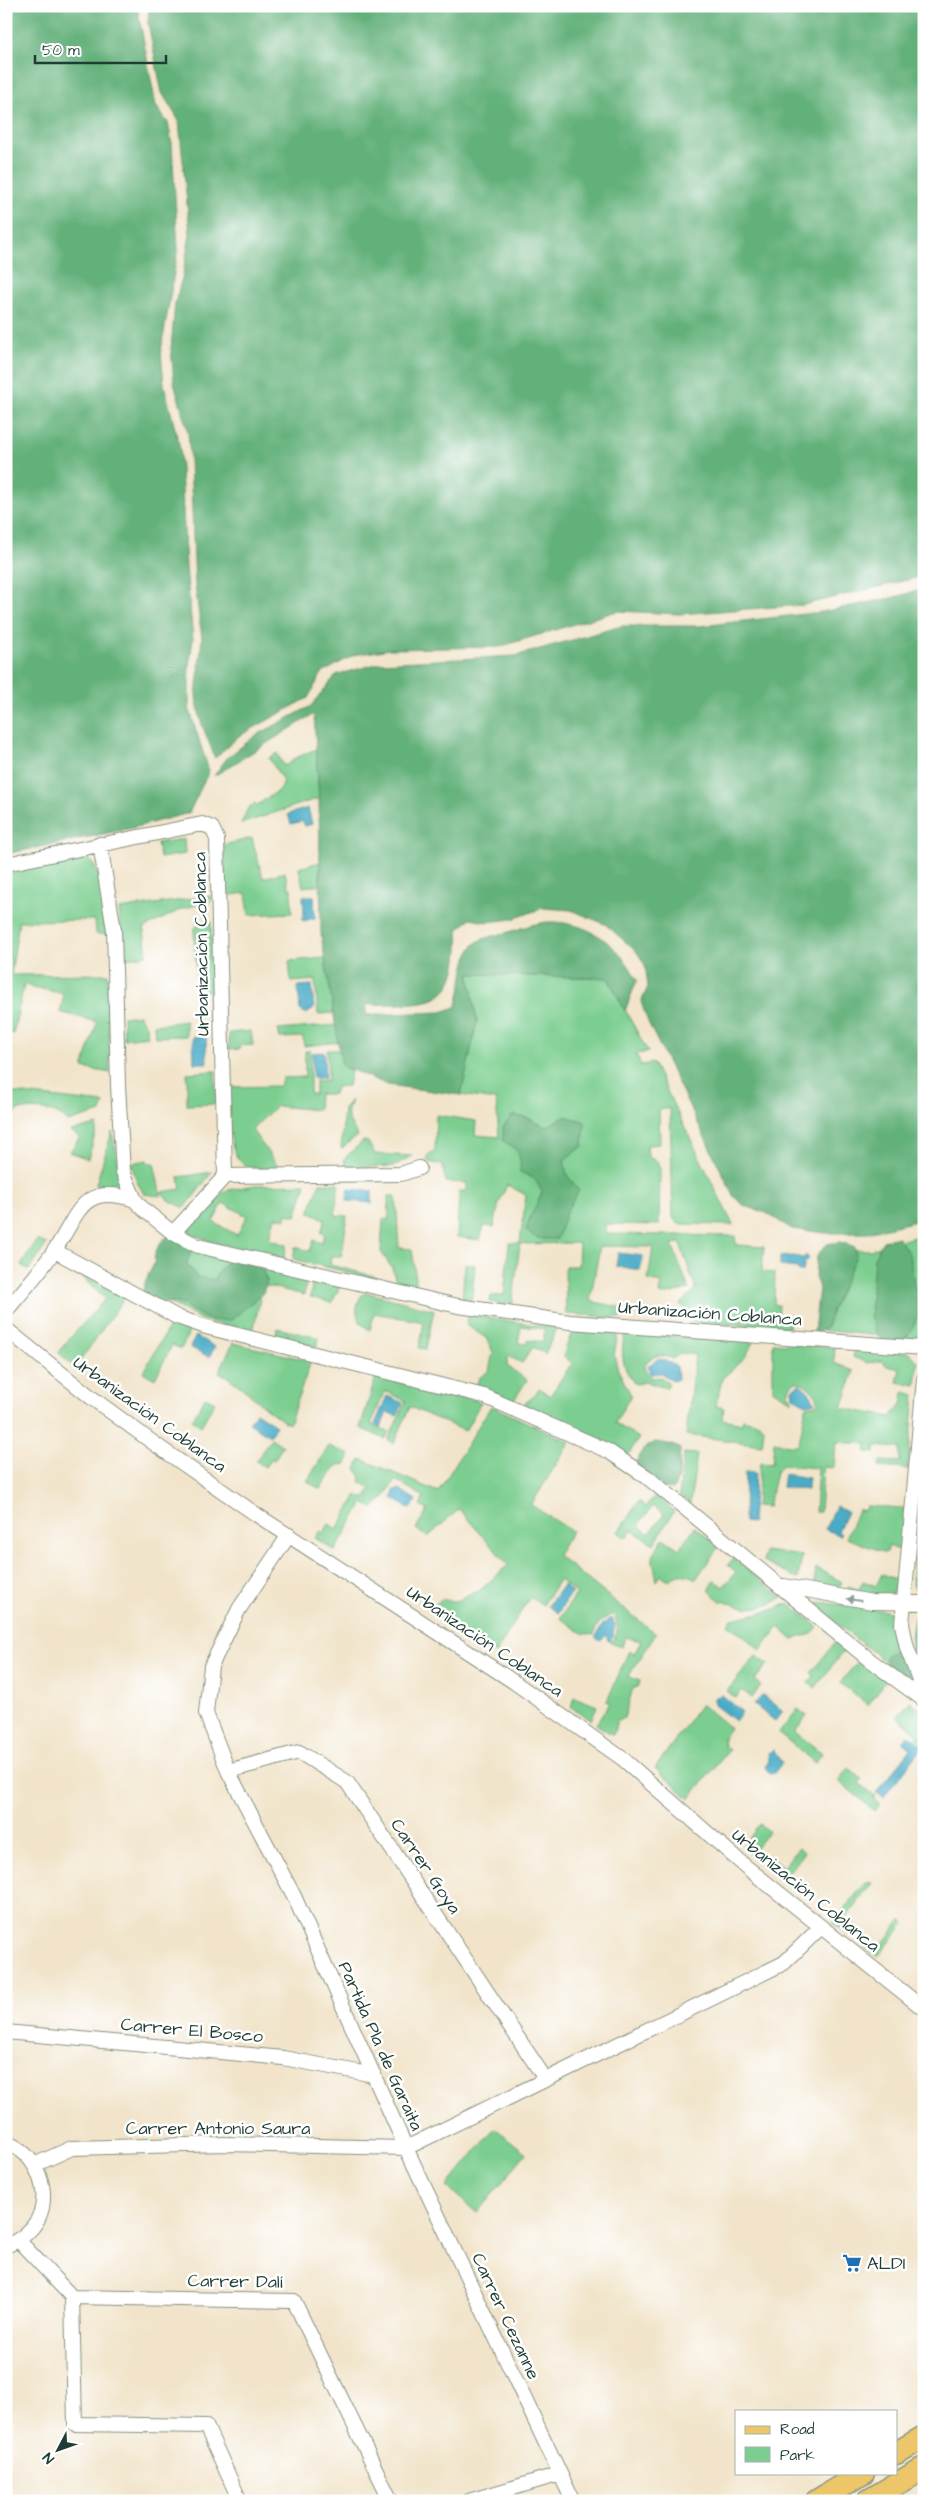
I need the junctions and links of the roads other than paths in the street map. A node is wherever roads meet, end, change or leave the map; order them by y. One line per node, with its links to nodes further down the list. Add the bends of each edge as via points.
1 (100, 844): 2 (street, Urbanización Coblanca); 4 (street, Urbanización Coblanca, via 202,824 212,828 217,839); 5 (street, Urbanización Coblanca, via 114,930 123,1166)
2 (6, 864)
3 (419, 1168): 4 (street, via 401,1174)
4 (225, 1176): 6 (street)
5 (135, 1200): 6 (street, Urbanización Coblanca); 7 (street, Urbanización Coblanca, via 118,1194 101,1195 81,1205)
6 (173, 1233): 10 (street, Urbanización Coblanca, via 198,1246 458,1306 570,1322)
7 (55, 1251): 8 (street, Urbanización Coblanca); 13 (street, via 177,1317 484,1396 608,1450)
8 (6, 1311)
9 (6, 1329): 12 (street, Urbanización Coblanca, via 132,1428)
10 (924, 1348)
11 (924, 1379): 14 (street)
12 (289, 1535): 18 (street, Partida Pla de Garaita, via 239,1609 211,1666 206,1713); 19 (street, Urbanización Coblanca, via 520,1686 623,1759 745,1866)
13 (781, 1585): 14 (street, one-way to 13, via 855,1600); 17 (street, via 871,1661)
14 (902, 1602): 15 (street); 16 (street, via 906,1648)
15 (924, 1603)
16 (924, 1692)
17 (924, 1700)
18 (228, 1772): 22 (street, Partida Pla de Garaita, via 294,1896); 23 (street, Carrer Goya, via 299,1752 347,1782)
19 (821, 1927): 20 (street, Urbanización Coblanca); 23 (street, Partida Pla de Garaita, via 784,1963)
20 (924, 2009)
21 (6, 2032): 22 (street, Carrer El Bosco, via 283,2058)
22 (374, 2076): 25 (street, Partida Pla de Garaita)
23 (546, 2080): 25 (street, Partida Pla de Garaita)
24 (6, 2143): 26 (street, via 13,2145)
25 (406, 2148): 26 (street, Carrer Antonio Saura, via 224,2144 72,2148); 32 (street, Carrer Cezanne)
26 (34, 2164): 27 (street, via 42,2182 43,2201 38,2220)
27 (13, 2244): 28 (street)
28 (72, 2297): 34 (street, via 75,2424 206,2426); 35 (street, Carrer Dalí, via 294,2301)
29 (924, 2437): 30 (main road)
30 (898, 2452)
31 (924, 2468): 39 (main road)
32 (560, 2474): 36 (street); 37 (street, Carrer Cezanne)
33 (861, 2474): 38 (main road)
34 (240, 2501)
35 (391, 2501)
36 (469, 2501)
37 (573, 2501)
38 (817, 2501)
39 (868, 2501)

